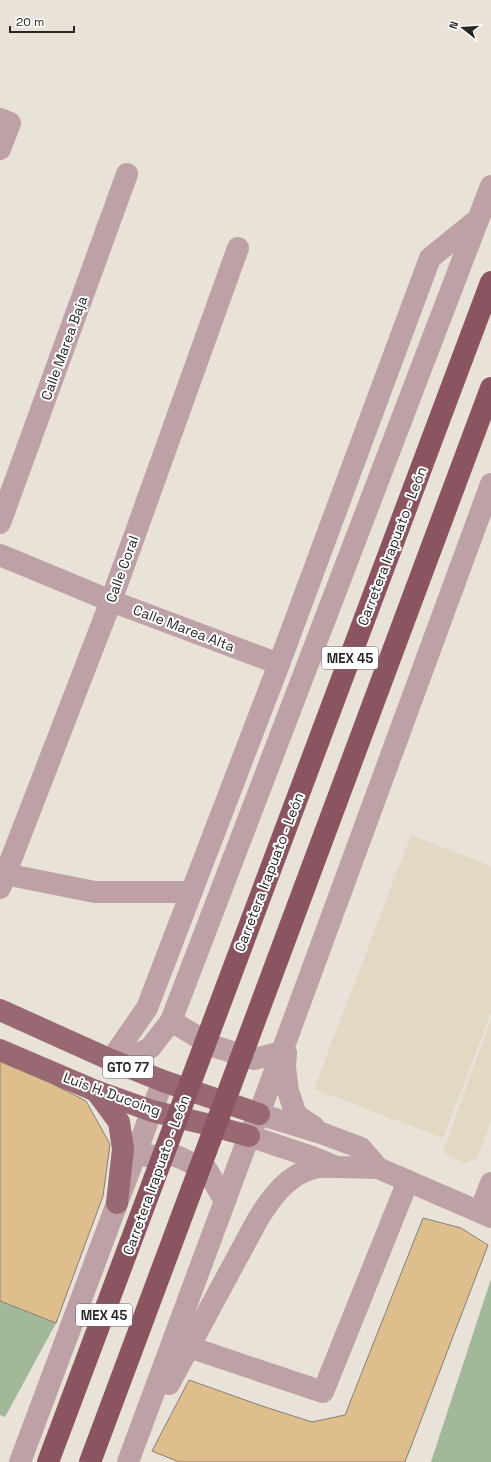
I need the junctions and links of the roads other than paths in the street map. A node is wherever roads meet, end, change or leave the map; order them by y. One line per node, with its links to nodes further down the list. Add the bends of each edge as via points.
1 (0, 119): 2 (street, via 10,123)
2 (0, 149)
3 (127, 174): 10 (street, Calle Marea Baja)
4 (491, 186): 5 (street)
5 (478, 219): 13 (street, via 430,258); 17 (street)
6 (238, 248): 12 (street, Calle Coral)
7 (491, 282): 38 (highway, Carretera Irapuato - León / MEX 45)
8 (491, 388): 39 (highway, MEX 45)
9 (491, 484): 18 (street)
10 (0, 523)
11 (0, 555): 12 (street, Calle Marea Alta)
12 (111, 601): 13 (street, Calle Marea Alta); 14 (street, Calle Coral)
13 (279, 664): 15 (street)
14 (3, 881): 15 (street, via 95,892)
15 (191, 892): 20 (street, via 147,1008)
16 (0, 1010): 20 (main road, Luis H. Ducoing / GTO 77)
17 (171, 1021): 18 (street, via 213,1046 254,1059); 20 (street, via 150,1048 134,1056)
18 (285, 1044): 24 (street); 25 (street, via 288,1092 296,1115)
19 (0, 1050): 22 (main road, Luis H. Ducoing / GTO 77)
20 (111, 1060): 21 (main road, Luis H. Ducoing / GTO 77)
21 (163, 1081): 23 (street); 24 (main road, Luis H. Ducoing / GTO 77)
22 (96, 1091): 23 (main road, Luis H. Ducoing / GTO 77); 33 (main road, via 119,1122 123,1149)
23 (152, 1111): 26 (main road, Luis H. Ducoing / GTO 77); 27 (street)
24 (259, 1114): 25 (street, GTO 77); 26 (street)
25 (324, 1134): 29 (street, GTO 77, via 360,1148)
26 (249, 1136): 28 (street, GTO 77); 32 (street)
27 (135, 1156): 32 (street, via 174,1155 207,1170); 33 (street)
28 (336, 1167): 29 (street, GTO 77); 35 (street, via 314,1168 296,1176 282,1186 268,1202)
29 (378, 1168): 30 (street, GTO 77)
30 (408, 1181): 34 (street, GTO 77); 35 (street, via 323,1392)
31 (491, 1183): 34 (street)
32 (226, 1201): 36 (street)
33 (117, 1203): 37 (street)
34 (485, 1214)
35 (189, 1347): 36 (street)
36 (128, 1461)
37 (20, 1462)
38 (48, 1462)
39 (90, 1462)

